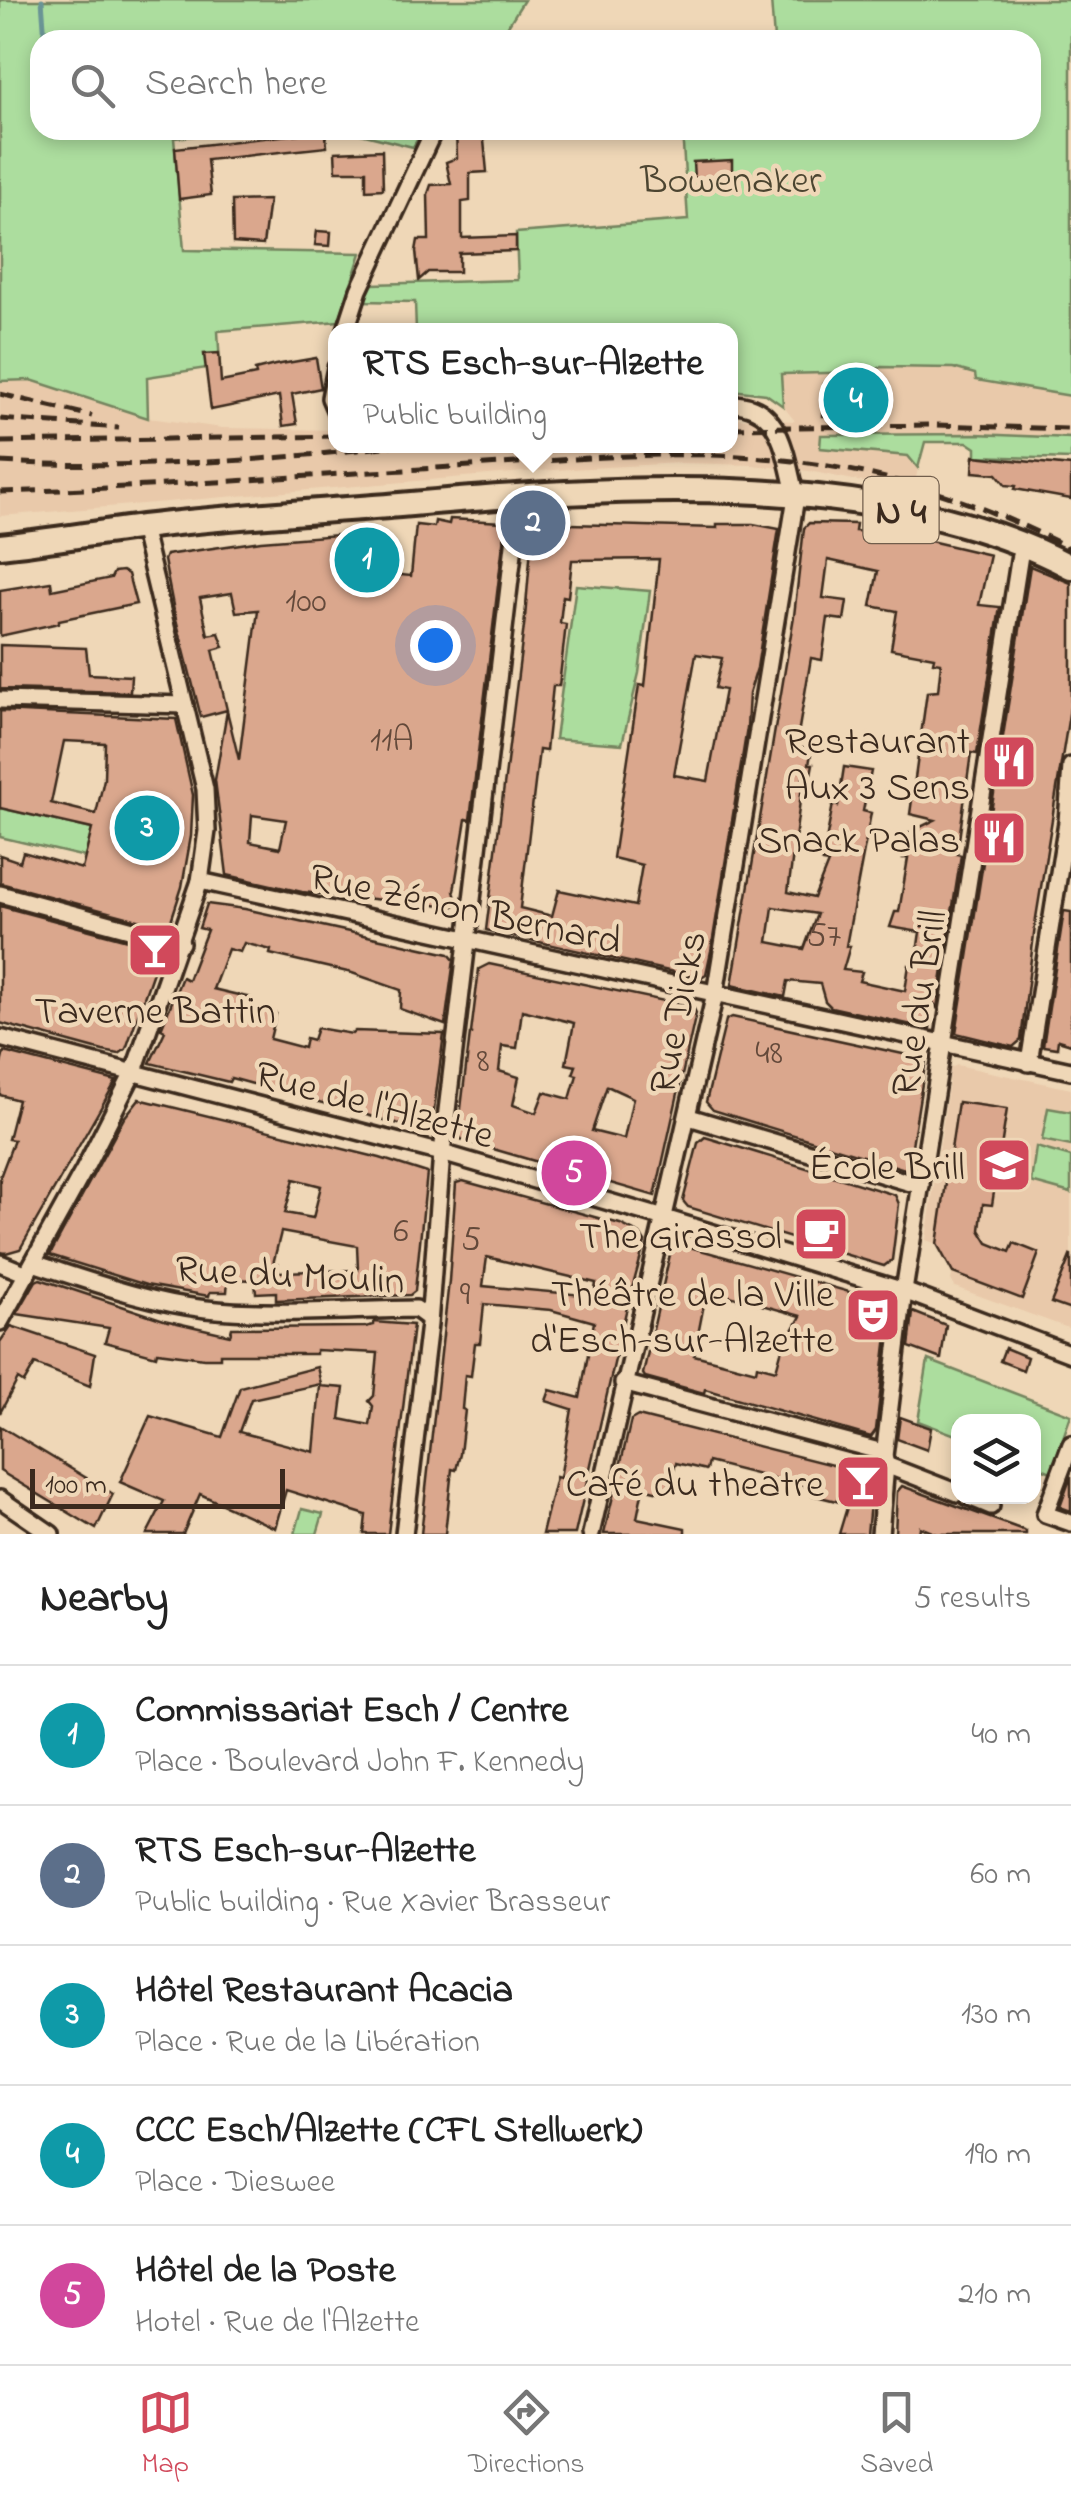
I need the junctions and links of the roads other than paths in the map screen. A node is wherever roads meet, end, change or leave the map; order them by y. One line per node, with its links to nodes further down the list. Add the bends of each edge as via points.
1 (429, 140): 2 (street)
2 (348, 323)
3 (738, 405): 5 (street, via 772,418)
4 (520, 494): 5 (main road, N 4, via 672,488); 6 (main road, N 4); 17 (street)
5 (796, 496): 8 (main road, N 4, via 853,501); 19 (street, Rue Dicks)
6 (142, 527): 7 (main road, N 4); 13 (street)
7 (100, 535): 9 (main road, N 4); 10 (main road, N 4)
8 (1022, 542): 11 (main road, N 4); 21 (street, Rue du Brill)
9 (0, 546)
10 (0, 559)
11 (1071, 567)
12 (0, 700): 13 (street)
13 (185, 705): 15 (street, via 205,789)
14 (1071, 766): 22 (street)
15 (200, 882): 17 (street, Rue Zénon Bernard); 18 (street)
16 (0, 894): 18 (street)
17 (468, 940): 19 (street, Rue Zénon Bernard); 26 (street)
18 (181, 943): 23 (street)
19 (716, 994): 21 (street, Rue Zénon Bernard); 25 (street, Rue Dicks)
20 (0, 1038): 23 (street, Rue de l'Alzette)
21 (943, 1044): 22 (street, Rue Zénon Bernard); 27 (street, Rue du Brill)
22 (1030, 1063): 24 (street, Rue Zénon Bernard)
23 (134, 1070): 26 (street, Rue de l'Alzette); 30 (street)
24 (1071, 1072)
25 (689, 1117): 27 (street); 28 (street, Rue Dicks)
26 (442, 1153): 28 (street, Rue de l'Alzette); 32 (street)
27 (921, 1186): 31 (street, Rue du Brill)
28 (664, 1218): 31 (street, Rue de l'Alzette); 35 (street, Rue Dicks)
29 (0, 1263): 30 (street, Rue du Moulin)
30 (30, 1269): 32 (street, Rue du Moulin, via 204,1308 416,1309); 33 (street)
31 (904, 1290): 34 (street, Rue de l'Alzette); 37 (street, Rue du Brill)
32 (427, 1317): 44 (street)
33 (0, 1322)
34 (1071, 1354)
35 (624, 1383): 37 (street, via 875,1450); 45 (street, Rue Dicks)
36 (1071, 1444): 42 (street, via 1046,1514)
37 (885, 1461): 38 (street); 46 (street, Rue du Brill)
38 (951, 1491)
39 (0, 1499): 43 (street)
40 (986, 1504): 41 (street)
41 (991, 1506)
42 (1071, 1523)
43 (50, 1534)
44 (404, 1534)
45 (591, 1534)
46 (880, 1534)

